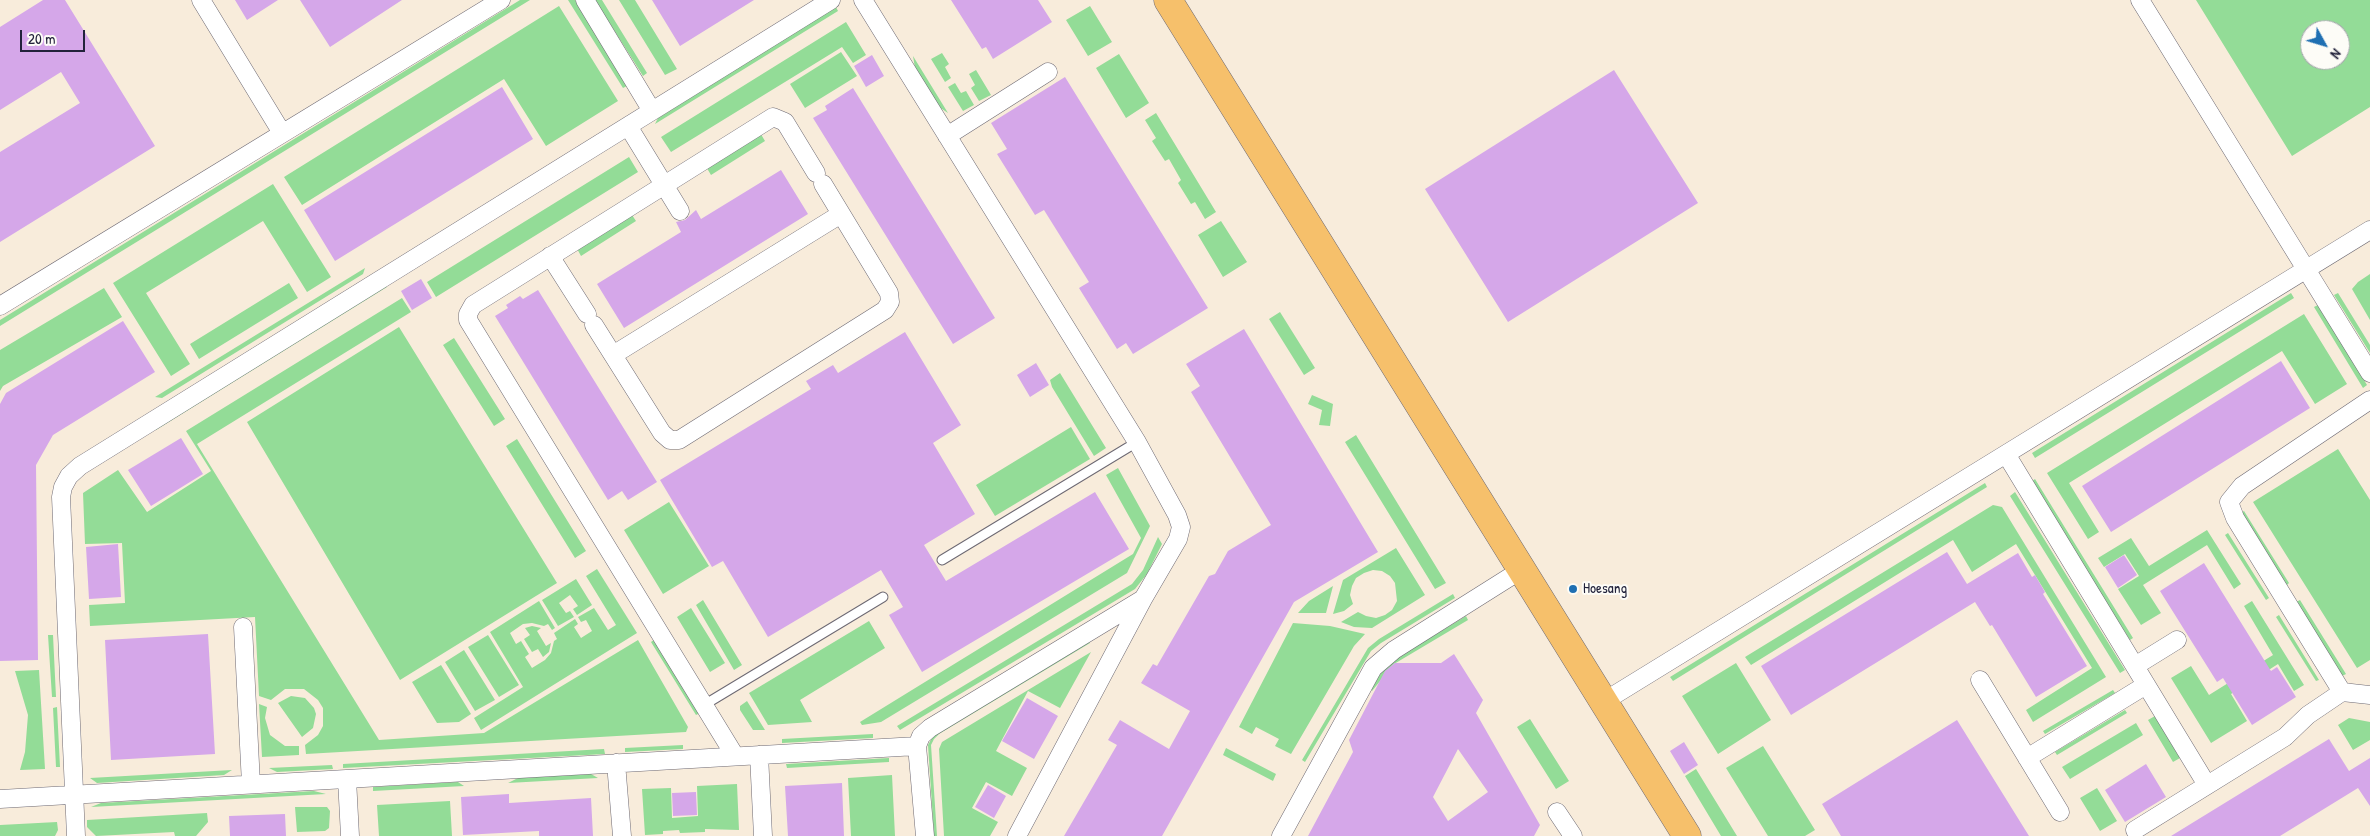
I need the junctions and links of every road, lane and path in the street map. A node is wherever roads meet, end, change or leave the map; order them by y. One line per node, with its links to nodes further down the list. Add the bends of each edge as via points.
1 (201, 0): 11 (street)
2 (501, 0): 11 (street)
3 (585, 0): 9 (street)
4 (831, 0): 9 (street)
5 (863, 0): 12 (street)
6 (1168, 0): 26 (main road)
7 (2140, 0): 18 (street)
8 (1048, 72): 12 (street)
9 (652, 110): 10 (street)
10 (628, 126): 13 (street); 46 (street, via 80,466 69,476 61,497)
11 (282, 133): 19 (street)
12 (947, 136): 23 (street)
13 (664, 185): 14 (street); 15 (street, via 773,116 785,122); 17 (street)
14 (680, 211)
15 (841, 214): 20 (street); 20 (street, via 890,293 890,302 885,310 679,440 670,440 662,432)
16 (2370, 230): 18 (street)
17 (550, 256): 20 (street); 37 (street, via 473,305 468,320)
18 (2307, 269): 21 (street); 24 (street)
19 (0, 306)
20 (613, 355)
21 (2370, 373)
22 (2370, 400): 34 (street, via 2242,486 2229,502 2235,518)
23 (1137, 442): 25 (lane); 28 (street, via 1177,515 1180,527 1178,539)
24 (2006, 454): 31 (street); 36 (street)
25 (942, 560)
26 (1521, 570): 36 (main road); 57 (street, via 1394,650 1373,668)
27 (883, 596): 37 (lane)
28 (1143, 599): 38 (street, via 930,728 921,736); 56 (street)
29 (243, 627): 44 (street)
30 (2177, 640): 31 (street)
31 (2135, 666): 33 (street)
32 (1980, 680): 41 (street)
33 (2146, 685): 41 (street); 45 (street)
34 (2342, 692): 35 (street); 45 (street, via 2308,715 2285,737)
35 (2370, 695)
36 (1603, 702): 59 (main road)
37 (704, 705): 40 (street)
38 (917, 746): 39 (street); 55 (street)
39 (758, 755): 40 (street); 54 (street)
40 (735, 756): 42 (street)
41 (2028, 758): 49 (street)
42 (616, 763): 43 (street); 53 (street)
43 (347, 779): 44 (street); 52 (street)
44 (251, 784): 46 (street)
45 (2207, 785): 50 (street)
46 (74, 795): 47 (street); 51 (street)
47 (0, 799)
48 (1558, 812): 58 (street)
49 (2060, 812)
50 (2135, 830)
51 (76, 836)
52 (350, 836)
53 (622, 836)
54 (763, 836)
55 (925, 836)
56 (1017, 836)
57 (1281, 836)
58 (1573, 836)
59 (1687, 836)

